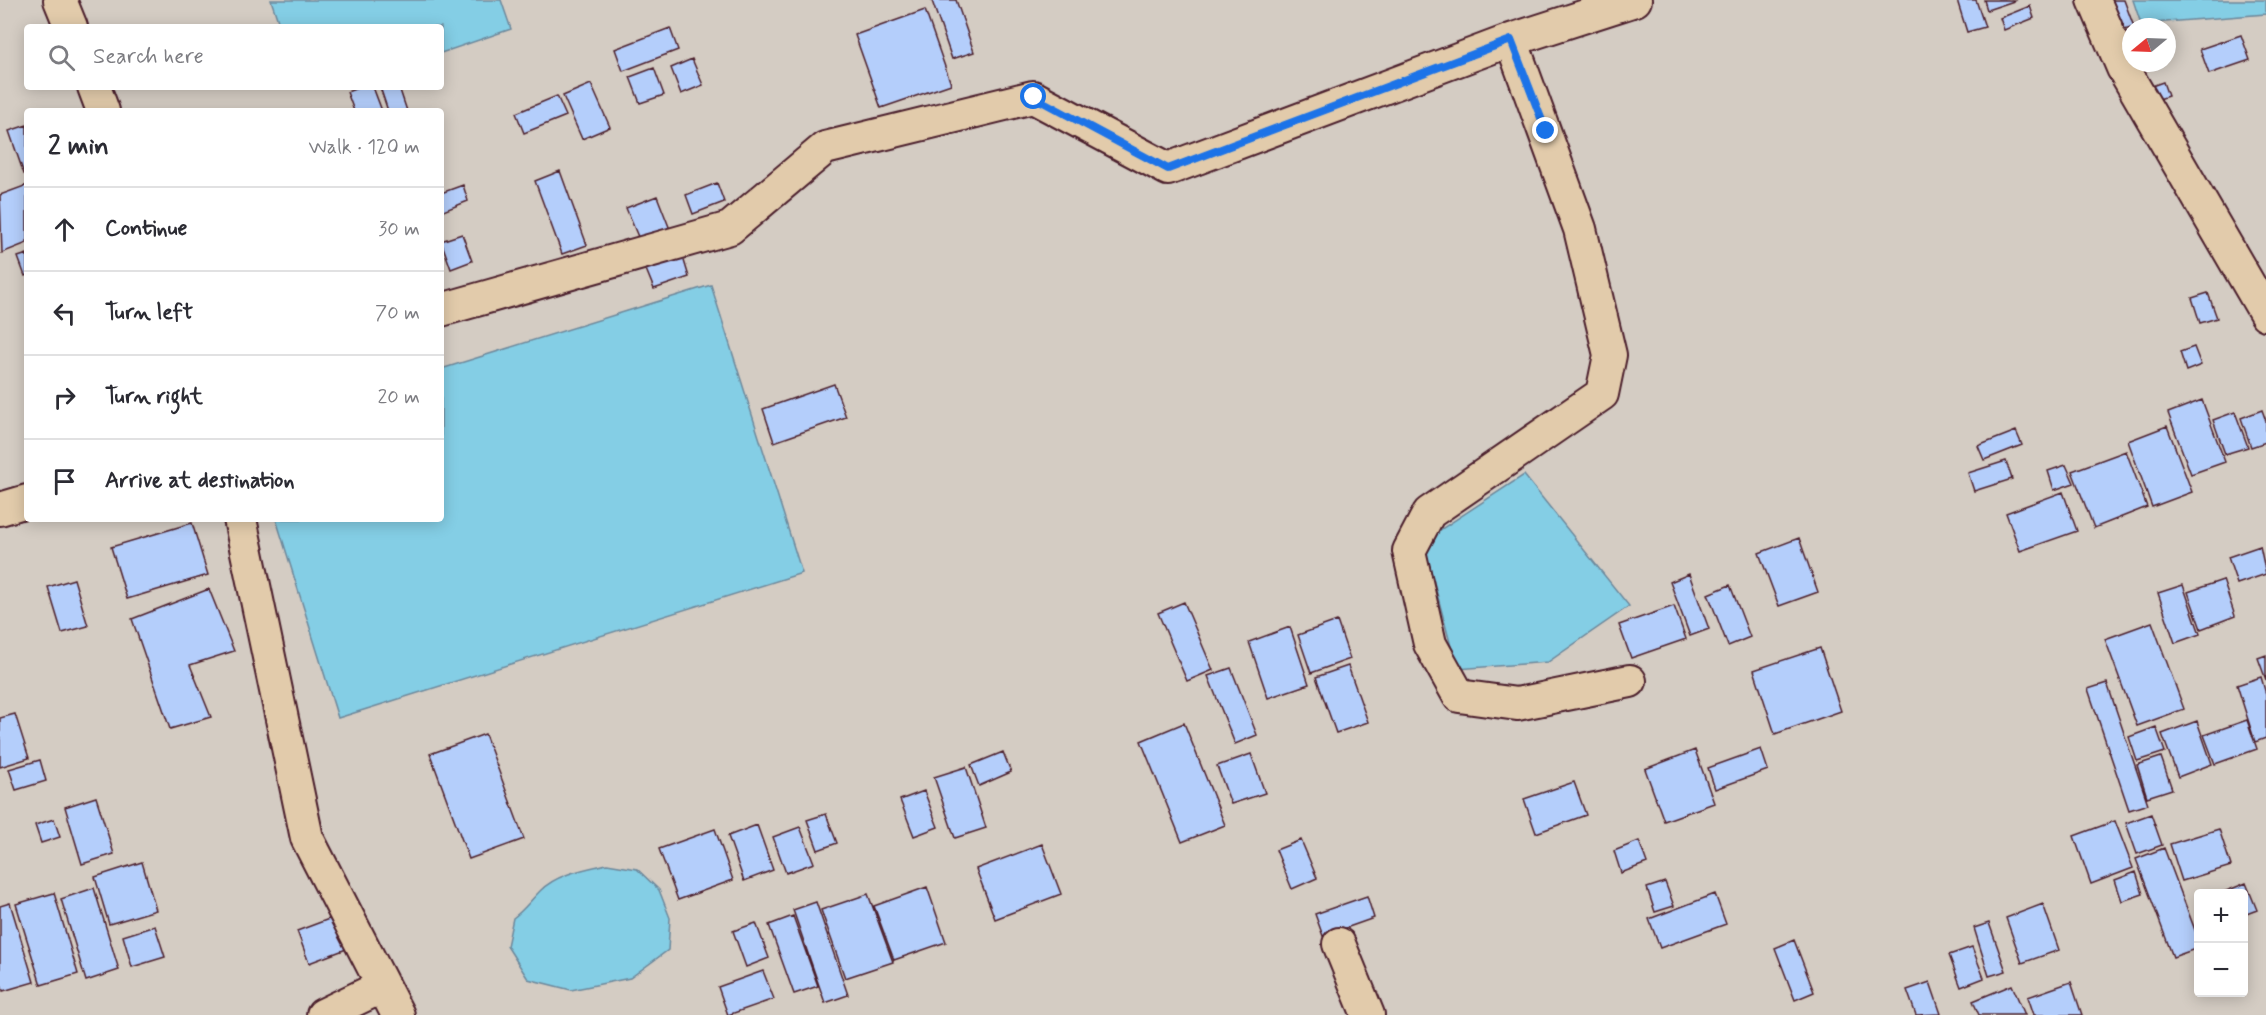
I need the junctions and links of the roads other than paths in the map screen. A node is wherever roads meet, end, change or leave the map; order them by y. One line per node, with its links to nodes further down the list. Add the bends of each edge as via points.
1 (60, 0): 4 (street)
2 (1635, 0): 5 (street)
3 (2094, 0): 9 (street, via 2123,68)
4 (70, 24)
5 (1511, 40): 8 (street, via 1168,169 1034,97 825,148 730,228); 13 (street, via 1580,229 1610,355 1602,394 1429,513 1409,550 1430,644 1459,696 1517,704)
6 (95, 90): 7 (street)
7 (102, 108)
8 (444, 309)
9 (2266, 314)
10 (24, 502): 11 (street)
11 (0, 509)
12 (241, 522): 15 (street, via 307,838)
13 (1630, 681)
14 (1339, 944): 18 (street)
15 (383, 986): 16 (street); 17 (street)
16 (323, 1015)
17 (398, 1015)
18 (1368, 1015)

